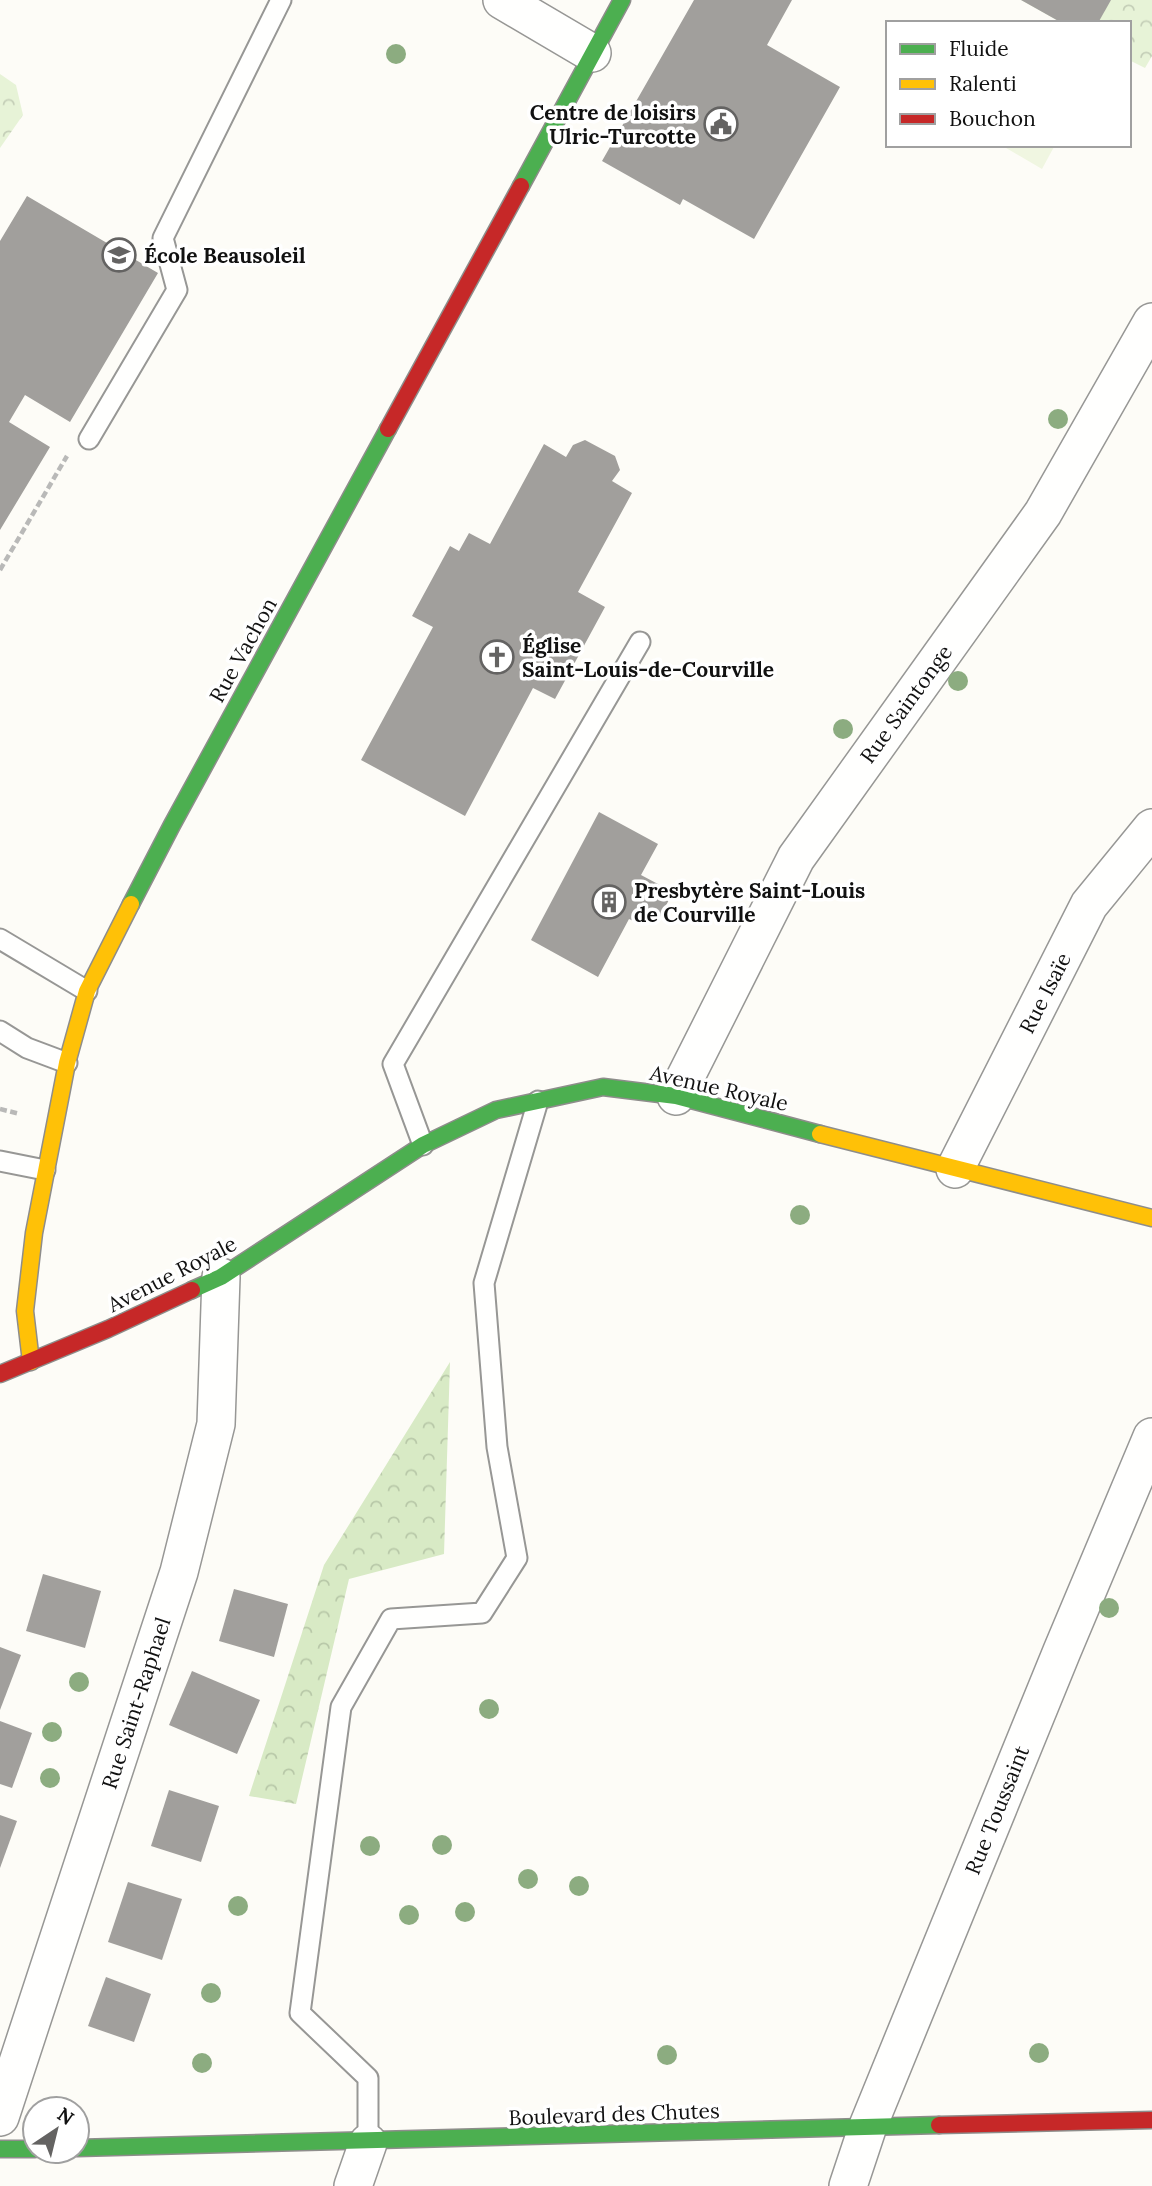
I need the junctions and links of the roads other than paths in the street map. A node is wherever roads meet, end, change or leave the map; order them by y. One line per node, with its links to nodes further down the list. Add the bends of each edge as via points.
1 (281, 0): 6 (lane, via 163,238 177,290)
2 (502, 0): 4 (street)
3 (622, 0): 4 (street, Rue Vachon)
4 (592, 53): 10 (street, Rue Vachon, via 172,825)
5 (1152, 322): 13 (street, Rue Saintonge, via 1043,513 796,858)
6 (89, 439)
7 (640, 642): 15 (lane, via 393,1064)
8 (1152, 828): 17 (street, Rue Isaïe, via 1089,905)
9 (0, 939): 10 (lane)
10 (87, 991): 12 (street, Rue Vachon)
11 (0, 1031): 12 (lane, via 27,1048)
12 (67, 1063): 18 (street, Rue Vachon)
13 (676, 1096): 14 (street, Avenue Royale, via 603,1087); 17 (street, Avenue Royale)
14 (538, 1101): 15 (street, Avenue Royale, via 496,1110); 27 (lane, via 484,1283 497,1447 517,1558 482,1613 391,1619 341,1707 300,2013 368,2078)
15 (423, 1145): 20 (street, Avenue Royale)
16 (0, 1161): 18 (lane)
17 (955, 1169): 19 (street, Avenue Royale)
18 (45, 1170): 21 (street, Rue Vachon, via 26,1311)
19 (1152, 1218)
20 (221, 1277): 21 (street, Avenue Royale); 24 (street, Rue Saint-Raphael, via 216,1424 179,1572)
21 (31, 1362): 22 (street, Avenue Royale)
22 (0, 1374)
23 (1152, 1437): 26 (street, Rue Toussaint)
24 (0, 2117)
25 (1152, 2120): 26 (street, Boulevard des Chutes)
26 (868, 2126): 27 (street, Boulevard des Chutes); 32 (street, Rue Toussaint)
27 (368, 2143): 28 (street, Boulevard des Chutes); 31 (street)
28 (91, 2148)
29 (0, 2149): 30 (street)
30 (21, 2149)
31 (353, 2186)
32 (848, 2186)

